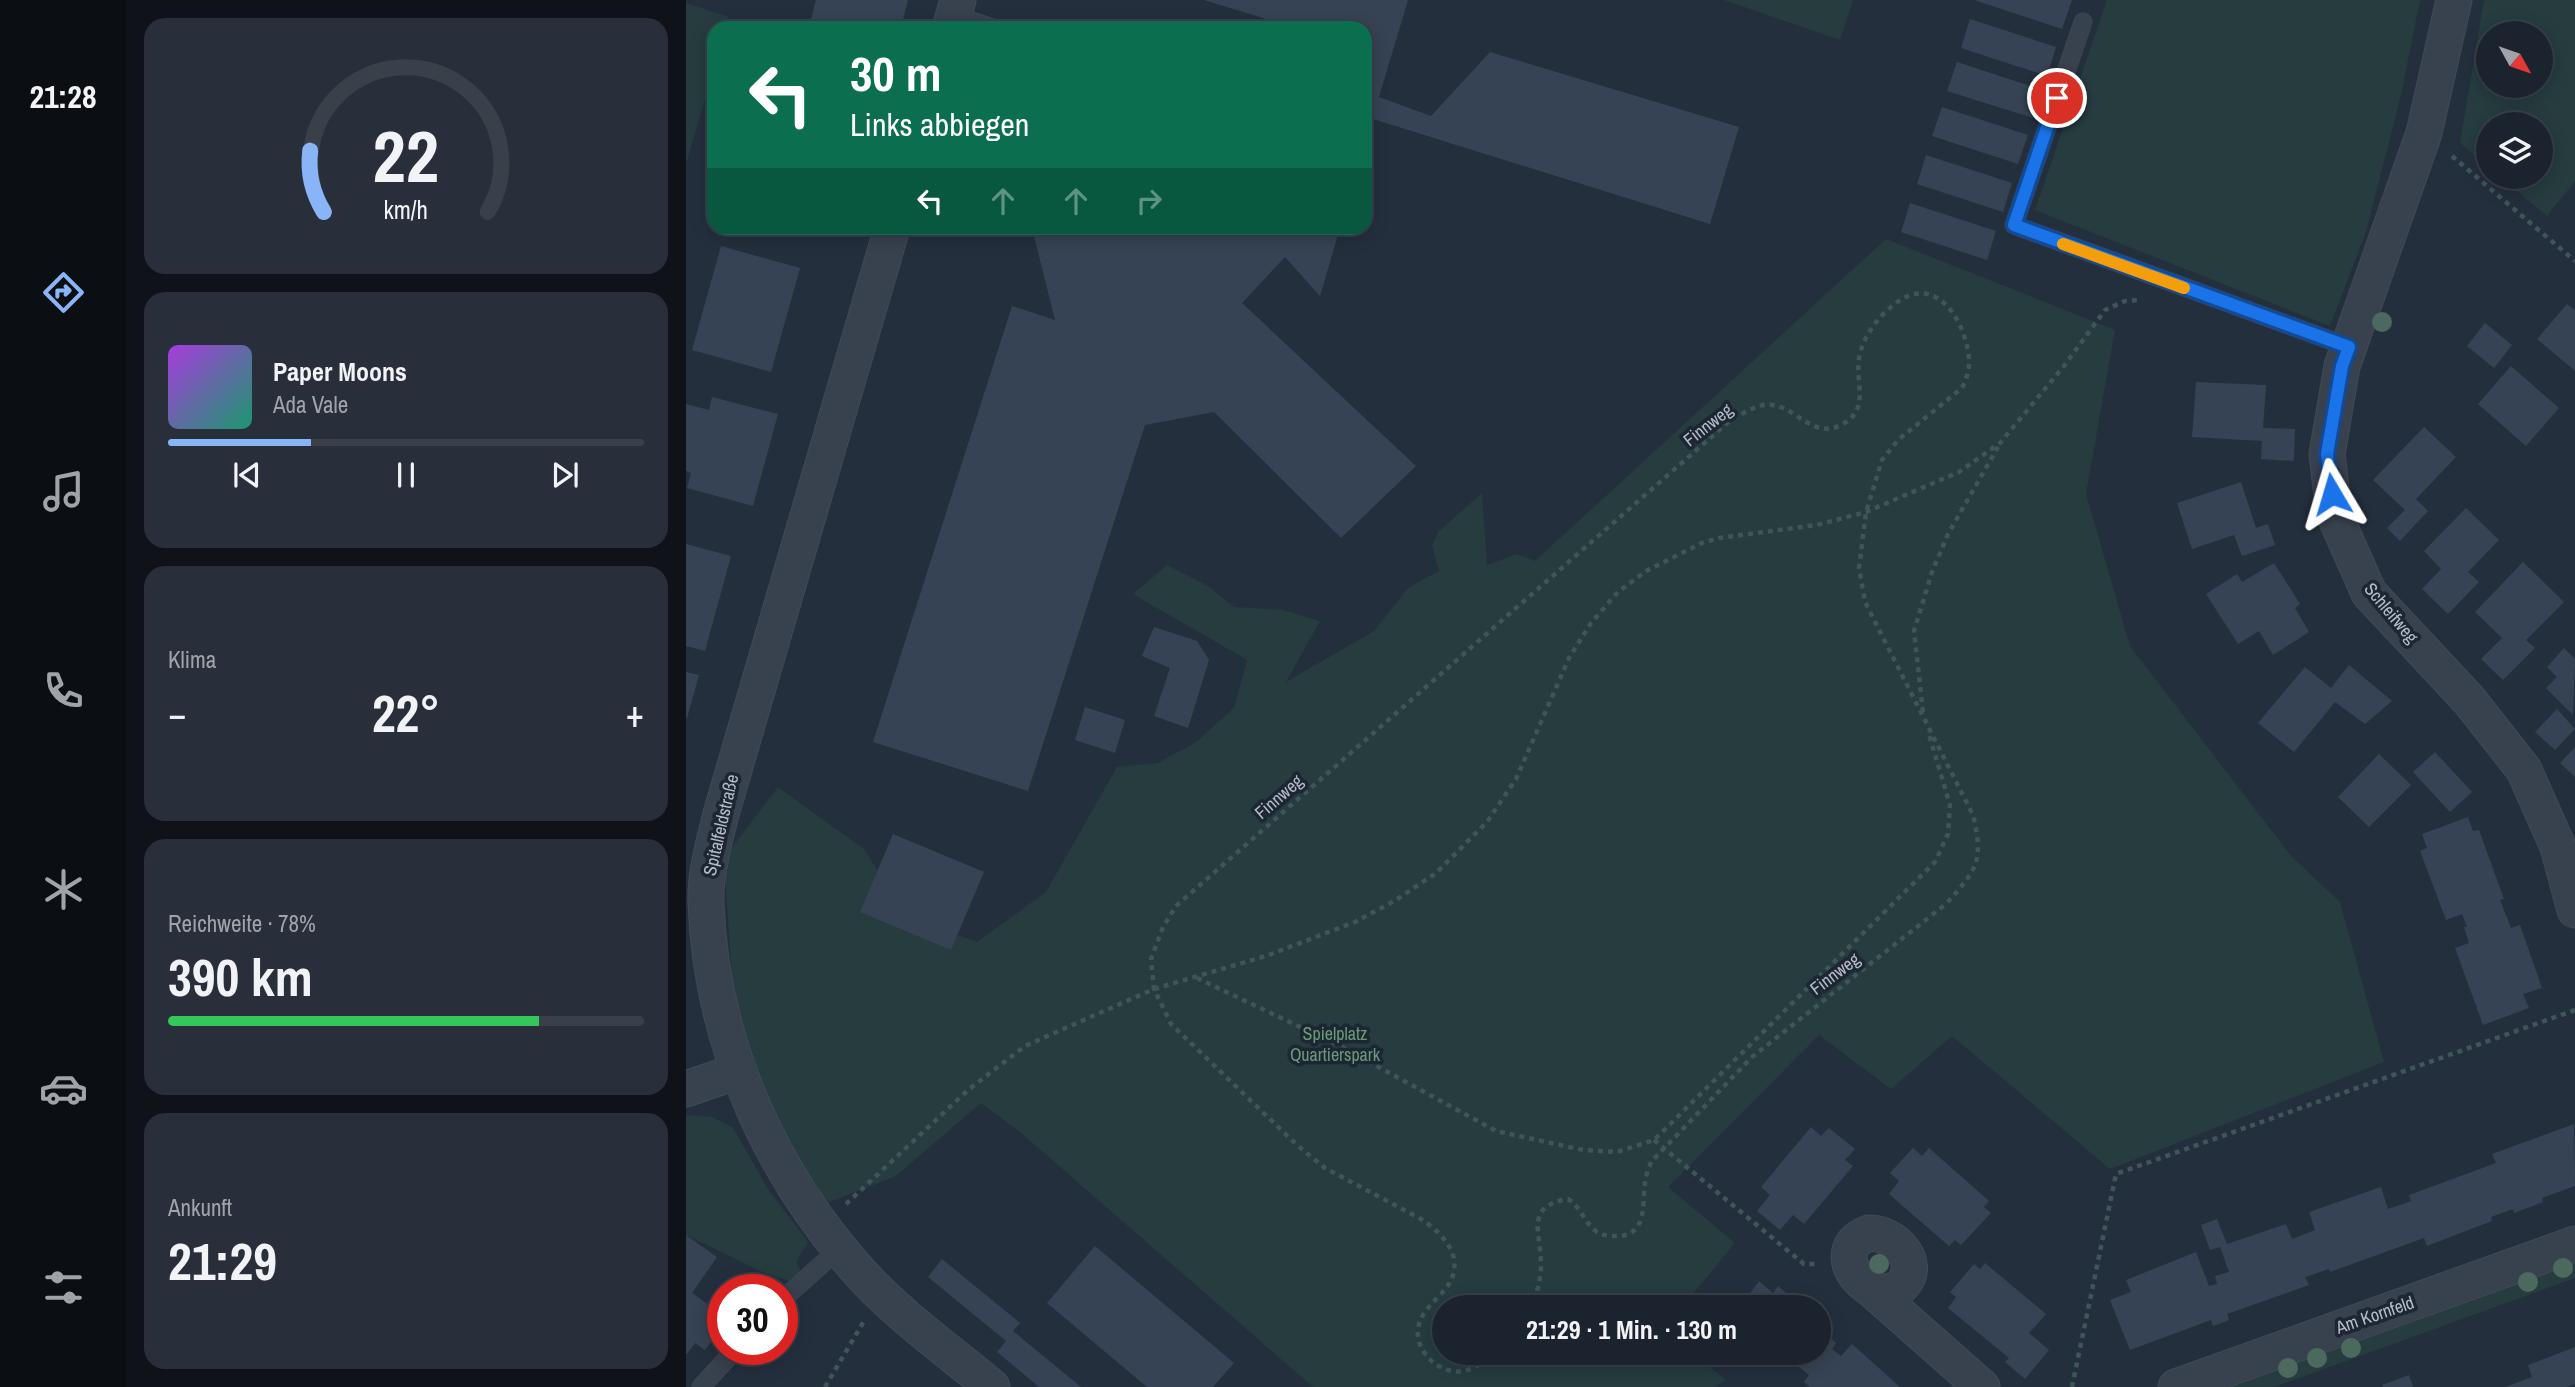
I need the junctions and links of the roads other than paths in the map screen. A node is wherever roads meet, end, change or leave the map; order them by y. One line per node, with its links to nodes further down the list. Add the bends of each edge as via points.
1 (2454, 0): 6 (street, Schleifweg, via 2424,133)
2 (954, 14): 3 (lane)
3 (974, 21)
4 (2083, 22): 6 (lane, via 2014,225)
5 (890, 235): 8 (street, Spitalfeldstraße, via 709,864 706,901 712,958)
6 (2349, 347): 7 (street, Schleifweg, via 2327,454 2334,514 2369,593 2469,700 2524,770 2558,847)
7 (2575, 910)
8 (738, 1071): 9 (street); 10 (street, Spitalfeldstraße, via 758,1124)
9 (686, 1089)
10 (831, 1237): 12 (lane); 16 (street, Spitalfeldstraße, via 880,1293)
11 (2575, 1244): 18 (street, Am Kornfeld)
12 (798, 1279)
13 (1871, 1289): 13 (street, via 1855,1275 1850,1263 1854,1242 1869,1233 1885,1235 1909,1262 1903,1284 1888,1293); 17 (street)
14 (721, 1365): 15 (lane)
15 (701, 1387)
16 (992, 1387)
17 (1982, 1387)
18 (2176, 1387)

